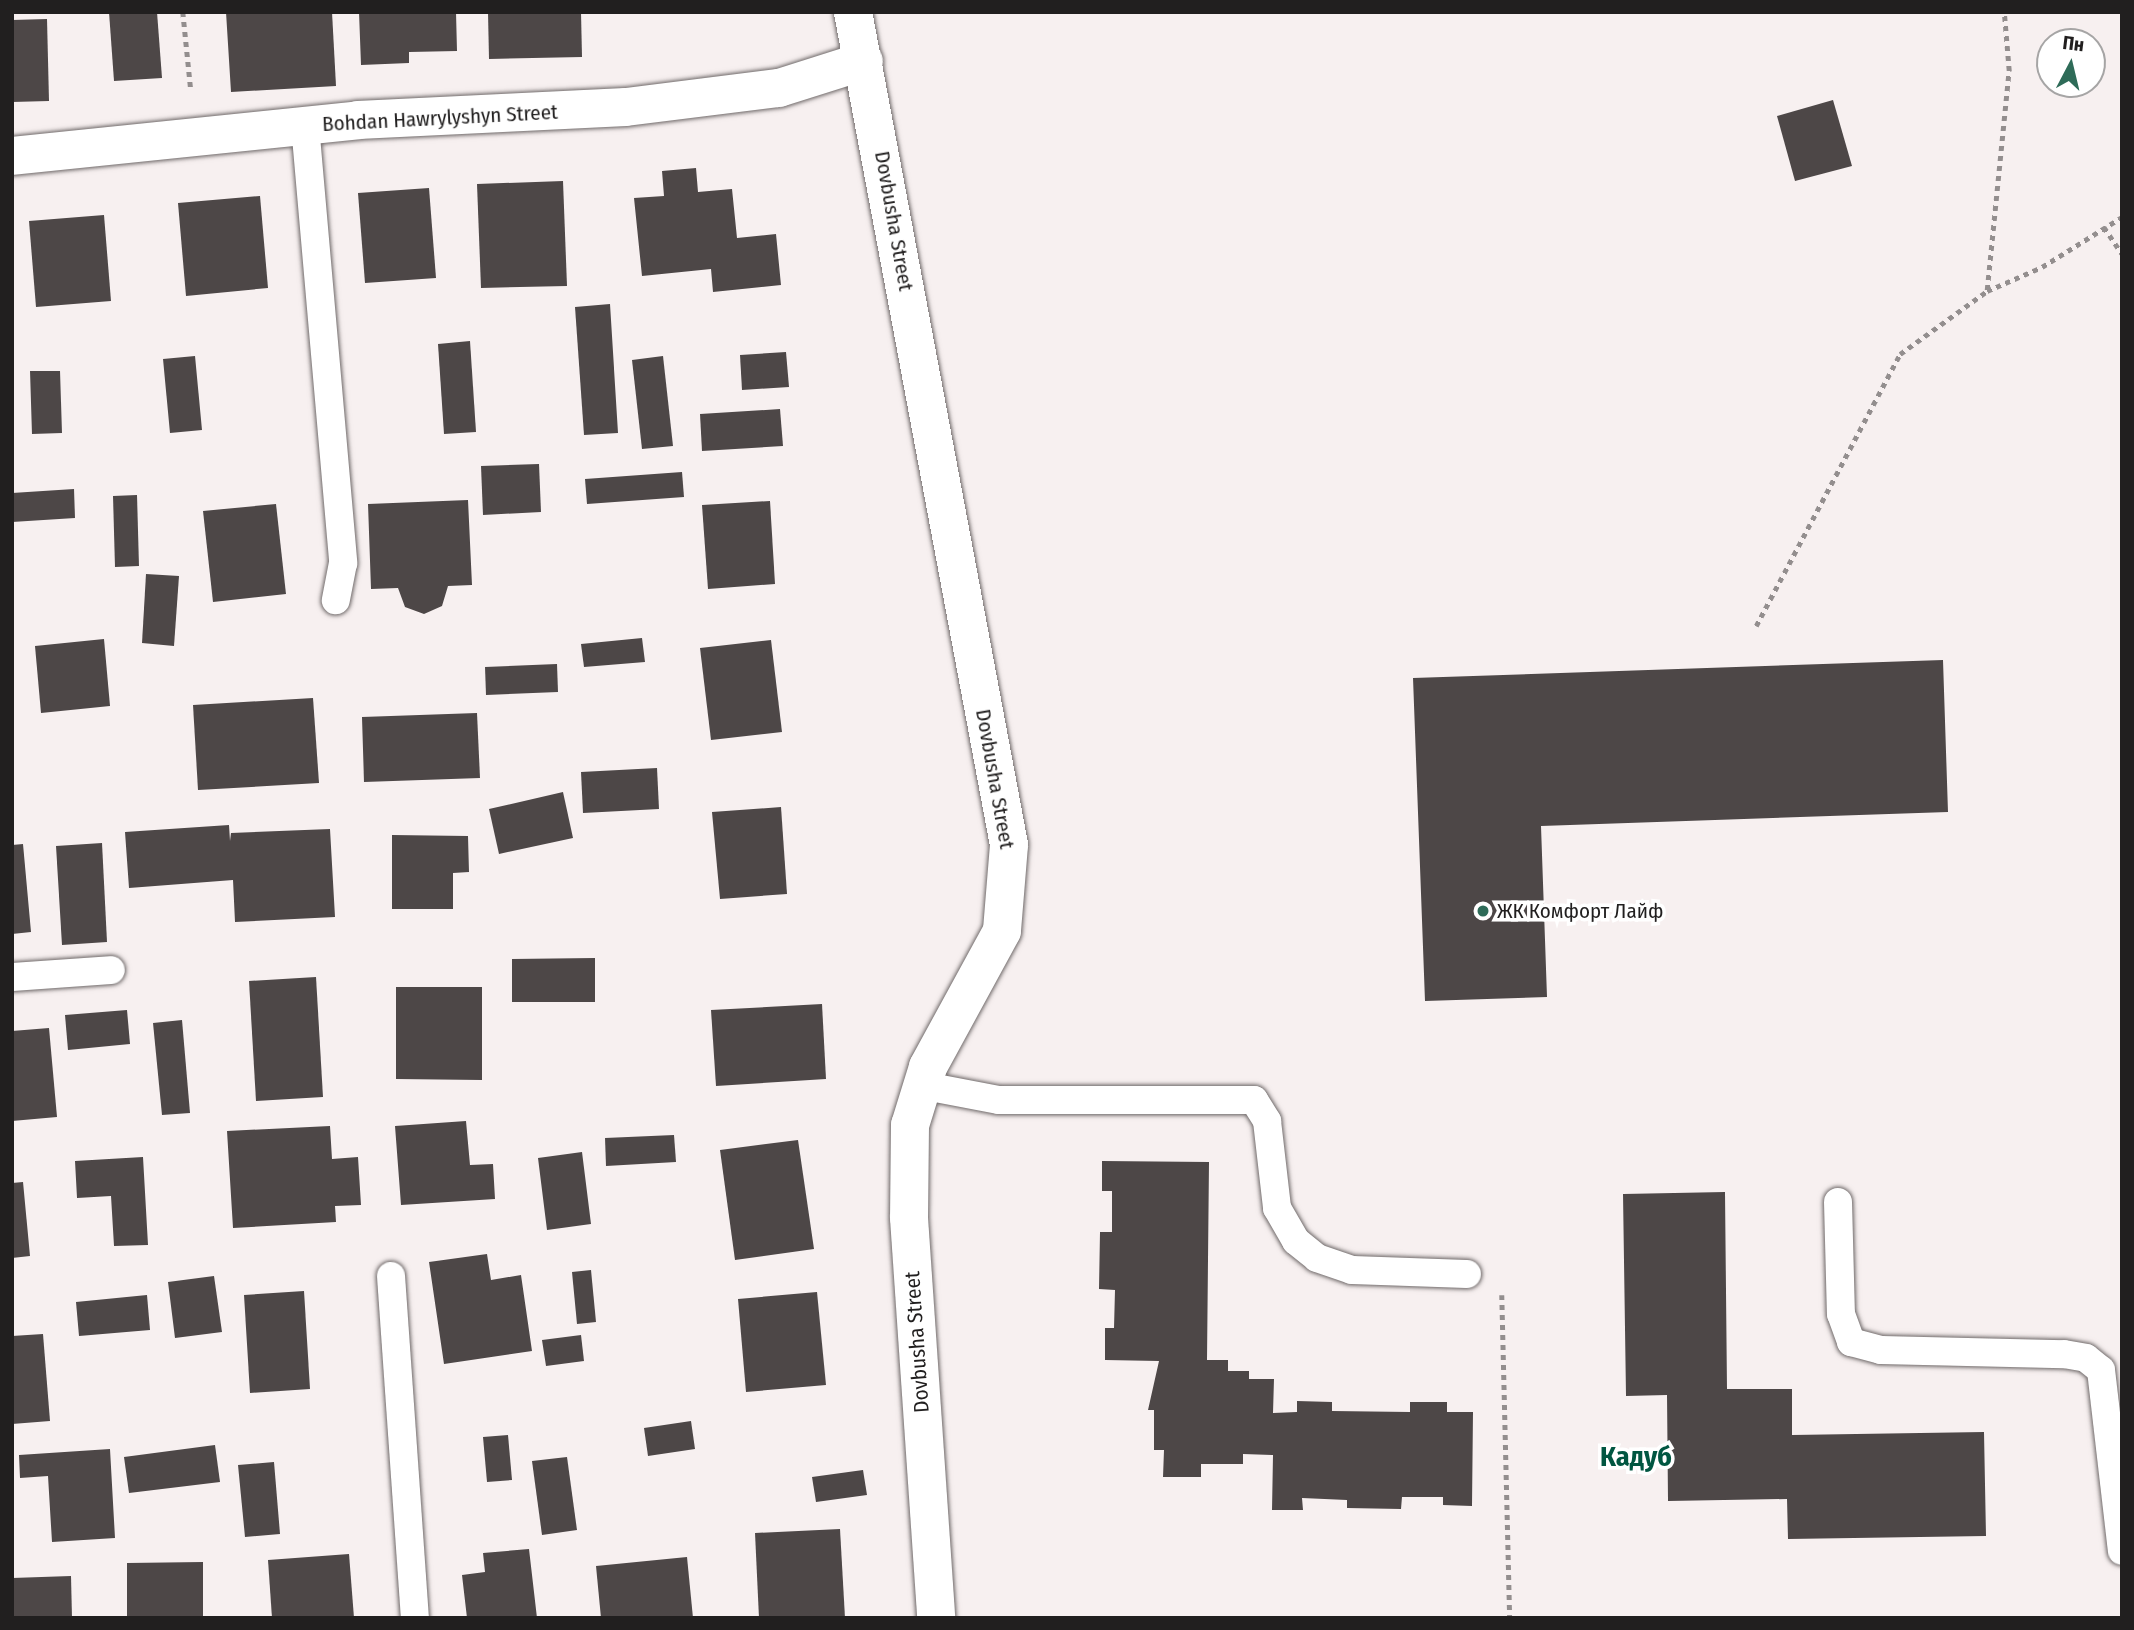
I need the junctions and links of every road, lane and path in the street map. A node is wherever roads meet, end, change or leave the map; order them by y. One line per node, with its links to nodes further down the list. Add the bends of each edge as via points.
1 (183, 12): 6 (path)
2 (853, 12): 4 (street, Dovbusha Street)
3 (2004, 12): 11 (path, via 2009,71)
4 (864, 61): 5 (street, Bohdan Hawrylyshyn Street, via 723,97 545,114); 16 (street, Dovbusha Street, via 1009,845 999,939)
5 (305, 125): 6 (street, Bohdan Hawrylyshyn Street); 12 (lane, via 343,563)
6 (195, 135): 7 (street, Bohdan Hawrylyshyn Street)
7 (12, 156)
8 (2122, 217): 9 (path)
9 (2104, 227): 10 (path); 11 (path, via 2042,267)
10 (2122, 254)
11 (1987, 291): 13 (path, via 1914,340 1887,371)
12 (336, 600)
13 (1756, 626)
14 (111, 970): 15 (lane)
15 (12, 977)
16 (920, 1085): 18 (lane, via 999,1100 1254,1100 1267,1121 1277,1208 1296,1241 1317,1258 1352,1270); 22 (street, Dovbusha Street, via 908,1173)
17 (1838, 1202): 20 (lane, via 1841,1314 1851,1342 1881,1350 2064,1354 2086,1358 2101,1370)
18 (1467, 1274): 23 (path, via 1497,1277 1502,1291)
19 (391, 1276): 21 (lane)
20 (2122, 1551)
21 (415, 1618)
22 (936, 1618)
23 (1510, 1618)

